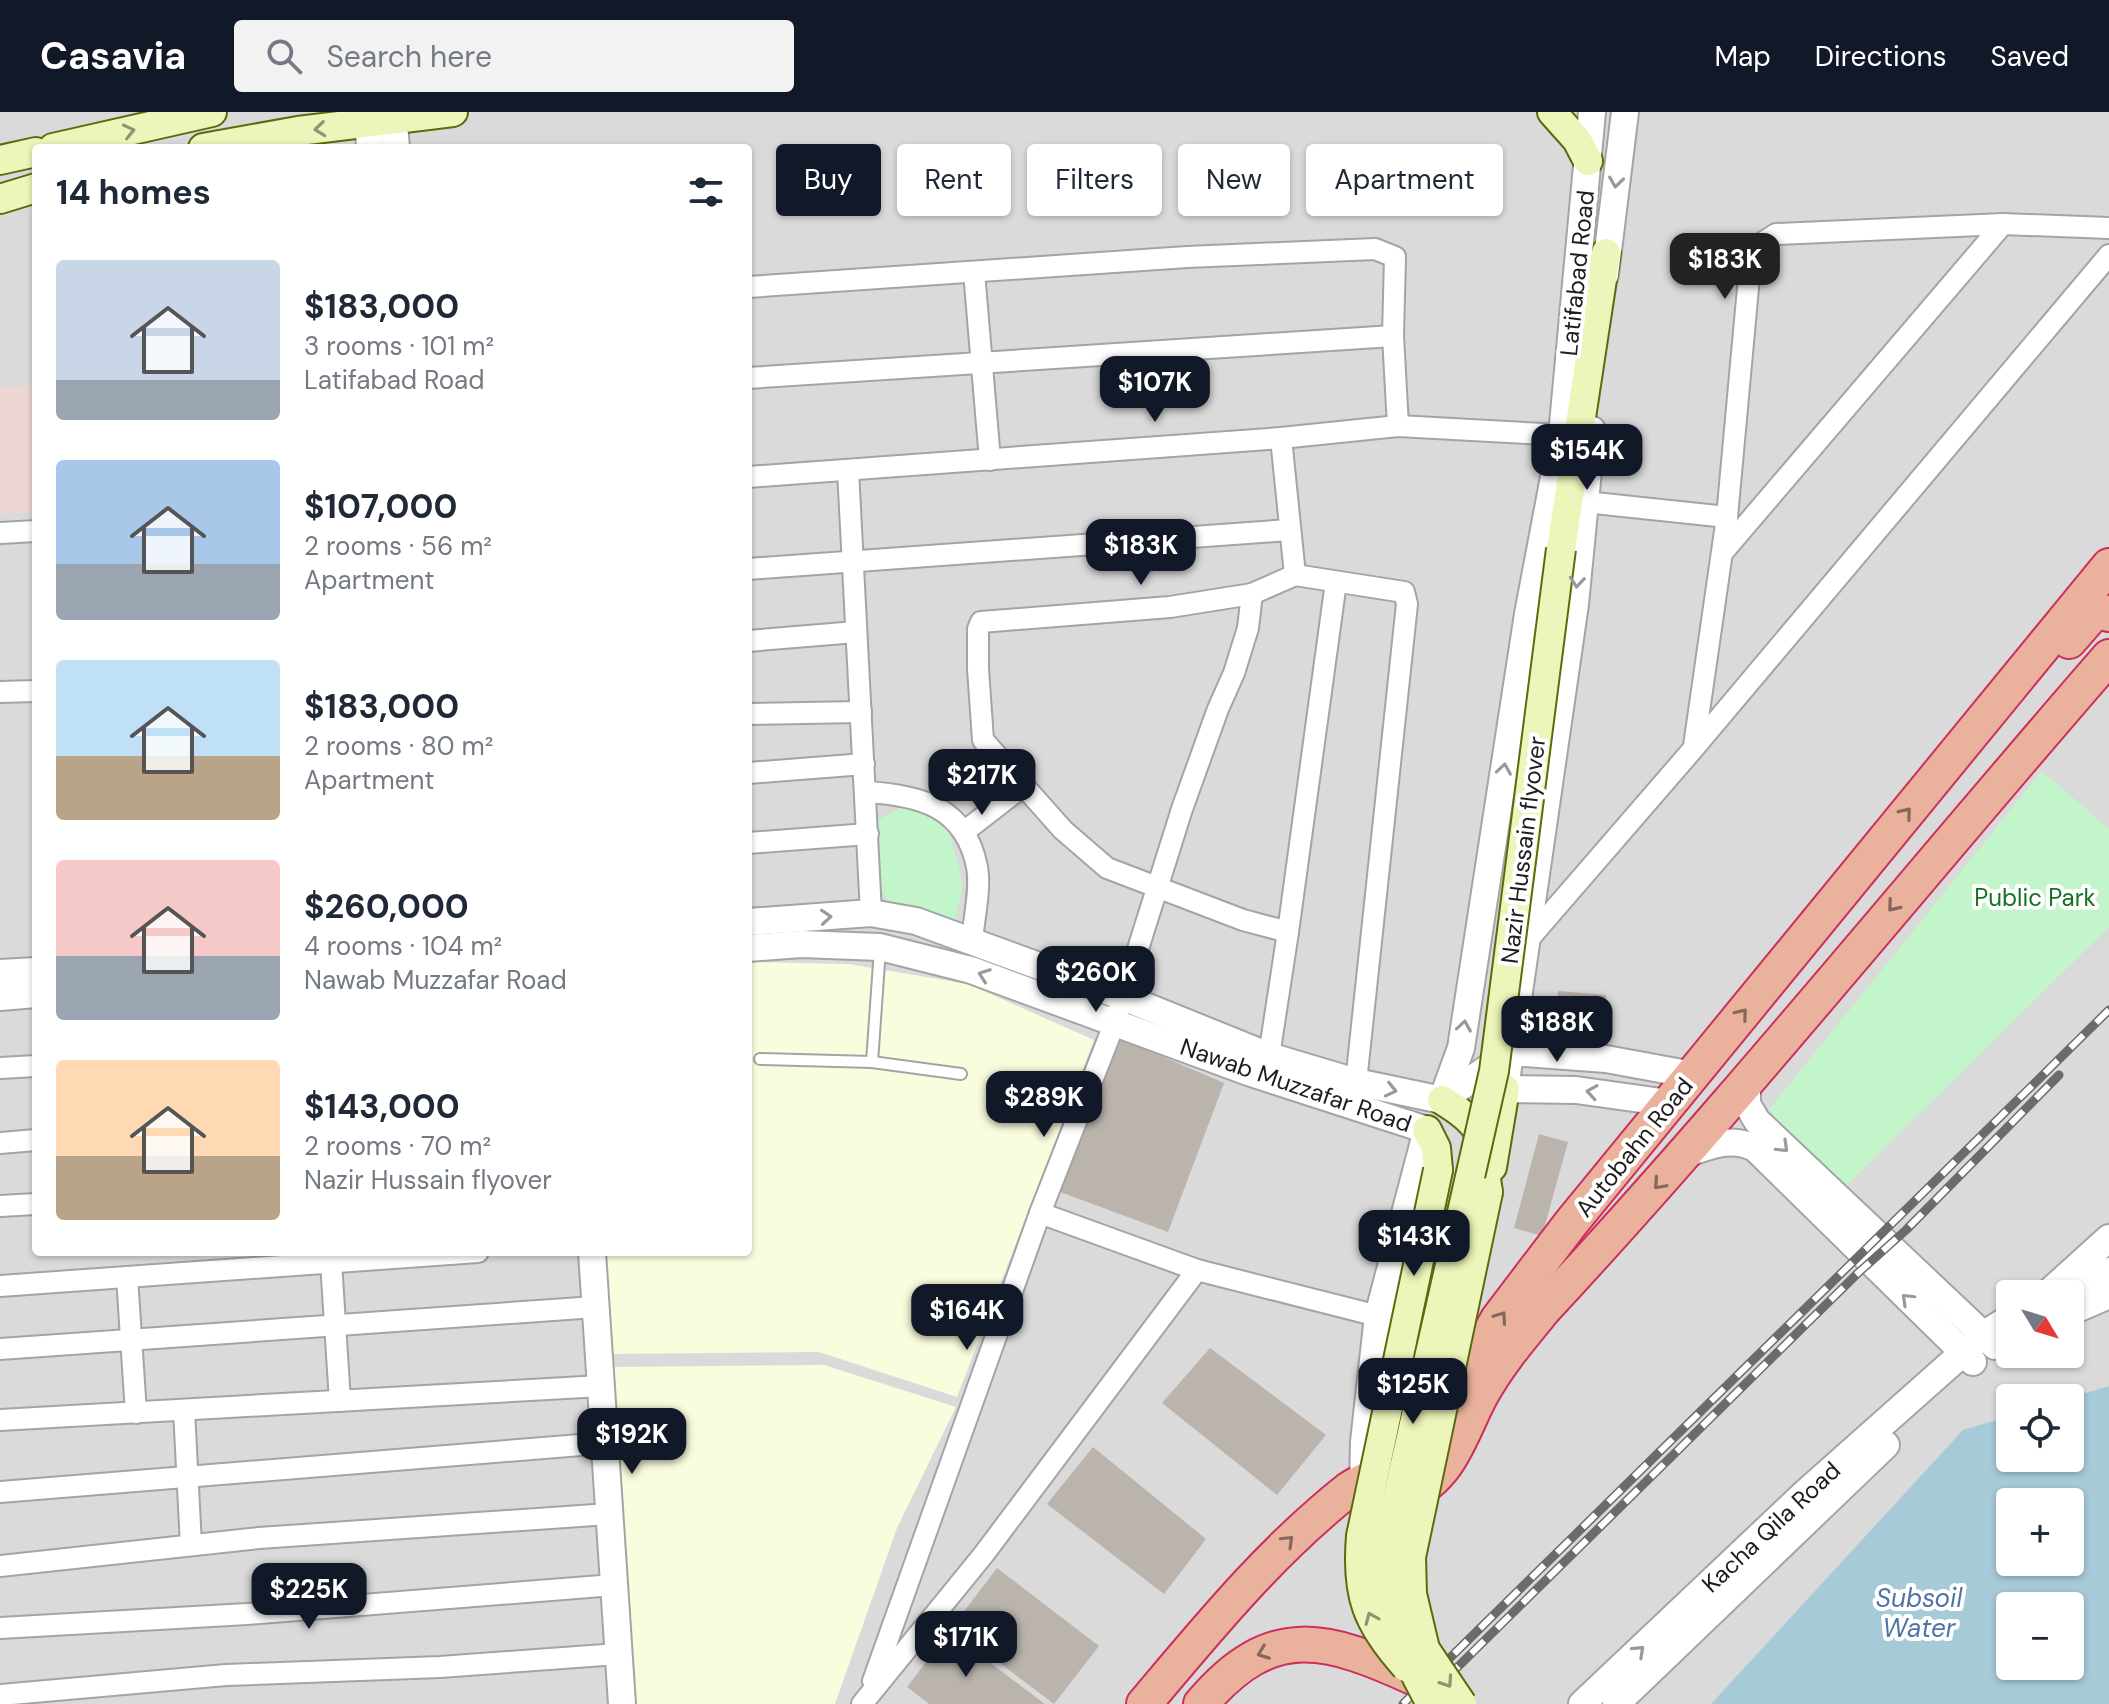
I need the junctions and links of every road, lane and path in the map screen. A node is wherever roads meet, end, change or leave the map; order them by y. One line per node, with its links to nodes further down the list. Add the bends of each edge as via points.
1 (212, 112): 7 (main road, one-way to 1)
2 (453, 112): 6 (main road)
3 (1552, 112): 11 (main road)
4 (1592, 112): 11 (street, Latifabad Road)
5 (1625, 112): 16 (street, Latifabad Road, one-way to 16)
6 (382, 127): 8 (main road, one-way to 8, via 298,131)
7 (71, 144)
8 (225, 144)
9 (32, 153): 10 (main road)
10 (0, 160)
11 (1588, 161): 24 (street, Latifabad Road)
12 (32, 189): 13 (main road)
13 (0, 199)
14 (2003, 224): 15 (street); 30 (street, via 1776,234 1759,245 1750,266); 35 (street)
15 (2109, 228)
16 (1606, 253): 29 (street, Latifabad Road); 34 (main road)
17 (2109, 255): 52 (street)
18 (974, 272): 19 (street); 20 (street, via 1375,249 1395,257); 21 (street)
19 (752, 287)
20 (1393, 336): 21 (street); 23 (street)
21 (982, 362): 22 (street); 26 (street)
22 (752, 378)
23 (1398, 426): 24 (street); 25 (street)
24 (1562, 435): 34 (main road); 85 (street, Latifabad Road, one-way to 24, via 1461,1048 1528,614)
25 (1281, 438): 26 (street); 31 (street)
26 (990, 460): 27 (street)
27 (848, 470): 28 (street); 36 (street)
28 (752, 477)
29 (1585, 502): 30 (street); 66 (street, Latifabad Road, one-way to 66)
30 (1727, 517): 35 (street)
31 (1289, 530): 36 (street); 39 (street)
32 (32, 531): 33 (street)
33 (0, 533)
34 (1561, 549): 130 (main road, Nazir Hussain flyover, bridge, via 1494,1071 1385,1552 1384,1582 1394,1618)
35 (1723, 552): 52 (street)
36 (852, 559): 38 (street); 44 (street)
37 (2109, 566): 51 (highway, Autobahn Road)
38 (752, 569)
39 (1295, 575): 40 (street); 41 (street)
40 (1336, 582): 64 (street); 82 (street, via 1393,589 1407,597)
41 (1252, 594): 56 (street, via 1170,607 981,622 983,740); 61 (street, via 1234,673)
42 (2109, 614): 51 (highway, via 2096,610 2001,724)
43 (2109, 629): 54 (highway, via 2025,730)
44 (856, 632): 45 (street); 49 (street)
45 (752, 641)
46 (2109, 657): 54 (highway, Autobahn Road)
47 (32, 691): 48 (street)
48 (0, 692)
49 (861, 712): 50 (street); 53 (street)
50 (752, 714)
51 (1973, 731): 81 (highway, Autobahn Road, one-way to 51)
52 (1694, 748): 66 (street)
53 (864, 764): 55 (street); 57 (street)
54 (2010, 770): 83 (highway, Autobahn Road, one-way to 83)
55 (752, 773)
56 (1022, 787): 58 (street); 61 (street, via 1107,868)
57 (866, 792): 58 (street, via 931,802); 59 (street)
58 (965, 831): 65 (street, via 978,869)
59 (868, 834): 60 (street); 62 (street)
60 (752, 843)
61 (1157, 886): 64 (street); 73 (street)
62 (871, 913): 63 (street, Nawab Muzzafar Road, one-way to 62); 65 (street, Nawab Muzzafar Road)
63 (752, 922)
64 (1288, 932): 75 (street)
65 (972, 940): 73 (street, Nawab Muzzafar Road)
66 (1528, 940): 74 (street, Latifabad Road)
67 (880, 947): 68 (street, Nawab Muzzafar Road); 73 (street, Nawab Muzzafar Road, one-way to 67); 77 (lane)
68 (752, 948)
69 (32, 971): 70 (street)
70 (0, 973)
71 (32, 994): 72 (street)
72 (0, 997)
73 (1119, 1010): 75 (street, Nawab Muzzafar Road); 88 (street, Nawab Muzzafar Road, via 1251,1073); 95 (street)
74 (1511, 1052): 81 (street, via 1606,1059); 84 (street, Latifabad Road); 85 (street)
75 (1269, 1056): 82 (street, Nawab Muzzafar Road)
76 (760, 1059): 77 (lane)
77 (872, 1062): 80 (lane)
78 (32, 1066): 79 (street)
79 (0, 1068)
80 (961, 1074)
81 (1693, 1075): 86 (highway, Autobahn Road)
82 (1356, 1082): 85 (street, Nawab Muzzafar Road, one-way to 85)
83 (1747, 1083): 91 (highway, Autobahn Road); 112 (street, one-way to 112, via 1747,1104 1757,1121)
84 (1505, 1089): 86 (street, one-way to 84, via 1576,1090); 87 (street); 92 (main road)
85 (1442, 1100): 87 (main road)
86 (1669, 1103): 123 (highway, Autobahn Road, one-way to 86, via 1441,1422 1498,1319)
87 (1470, 1118): 92 (main road, via 1483,1147)
88 (1427, 1130): 109 (street); 130 (main road, one-way to 88, bridge, via 1380,1638 1361,1591 1359,1559 1438,1170)
89 (32, 1140): 90 (street)
90 (0, 1143)
91 (1685, 1154): 114 (street, one-way to 91, via 1755,1148 1724,1141); 123 (highway, Autobahn Road, one-way to 123, via 1512,1347 1447,1464 1423,1488)
92 (1488, 1192): 130 (main road, bridge, via 1411,1557)
93 (32, 1204): 94 (street)
94 (0, 1206)
95 (1040, 1213): 100 (street); 133 (street)
96 (2109, 1238): 103 (street)
97 (377, 1256): 99 (street)
98 (592, 1256): 108 (street)
99 (331, 1262): 102 (street); 110 (street)
100 (1197, 1270): 109 (street); 133 (street, via 984,1554)
101 (2109, 1271): 104 (street)
102 (127, 1277): 105 (street); 111 (street)
103 (2065, 1280)
104 (2084, 1281)
105 (0, 1286)
106 (2109, 1295): 107 (street)
107 (2084, 1306)
108 (595, 1307): 110 (street); 115 (street)
109 (1378, 1316): 123 (street)
110 (335, 1326): 111 (street); 116 (street)
111 (132, 1340): 113 (street); 118 (street)
112 (1996, 1340): 114 (street)
113 (0, 1349)
114 (1968, 1358): 139 (street, Kacha Qila Road, one-way to 114, via 1805,1493); 140 (street, Kacha Qila Road)
115 (601, 1386): 116 (street); 120 (street)
116 (340, 1401): 117 (street)
117 (184, 1410): 118 (street); 121 (street)
118 (136, 1413): 119 (street)
119 (0, 1420)
120 (605, 1443): 121 (street); 124 (street)
121 (188, 1477): 122 (street); 125 (street)
122 (0, 1492)
123 (1363, 1497): 135 (highway, Autobahn Road, one-way to 123, via 1246,1583 1294,1535 1352,1487); 136 (highway, Autobahn Road, via 1351,1518 1265,1594)
124 (609, 1514): 125 (street); 127 (street)
125 (191, 1545): 126 (street)
126 (0, 1566)
127 (614, 1585): 128 (street); 129 (street)
128 (0, 1628)
129 (618, 1654): 132 (street, via 226,1675); 134 (street)
130 (1424, 1678): 137 (highway, one-way to 137, via 1338,1648 1283,1646 1233,1669); 138 (main road, Nazir Hussain flyover, one-way to 138, bridge)
131 (0, 1695): 132 (street)
132 (52, 1697)
133 (865, 1700)
134 (622, 1704)
135 (1144, 1704)
136 (1174, 1704)
137 (1201, 1704)
138 (1462, 1704)
139 (1582, 1704)
140 (1616, 1704)

